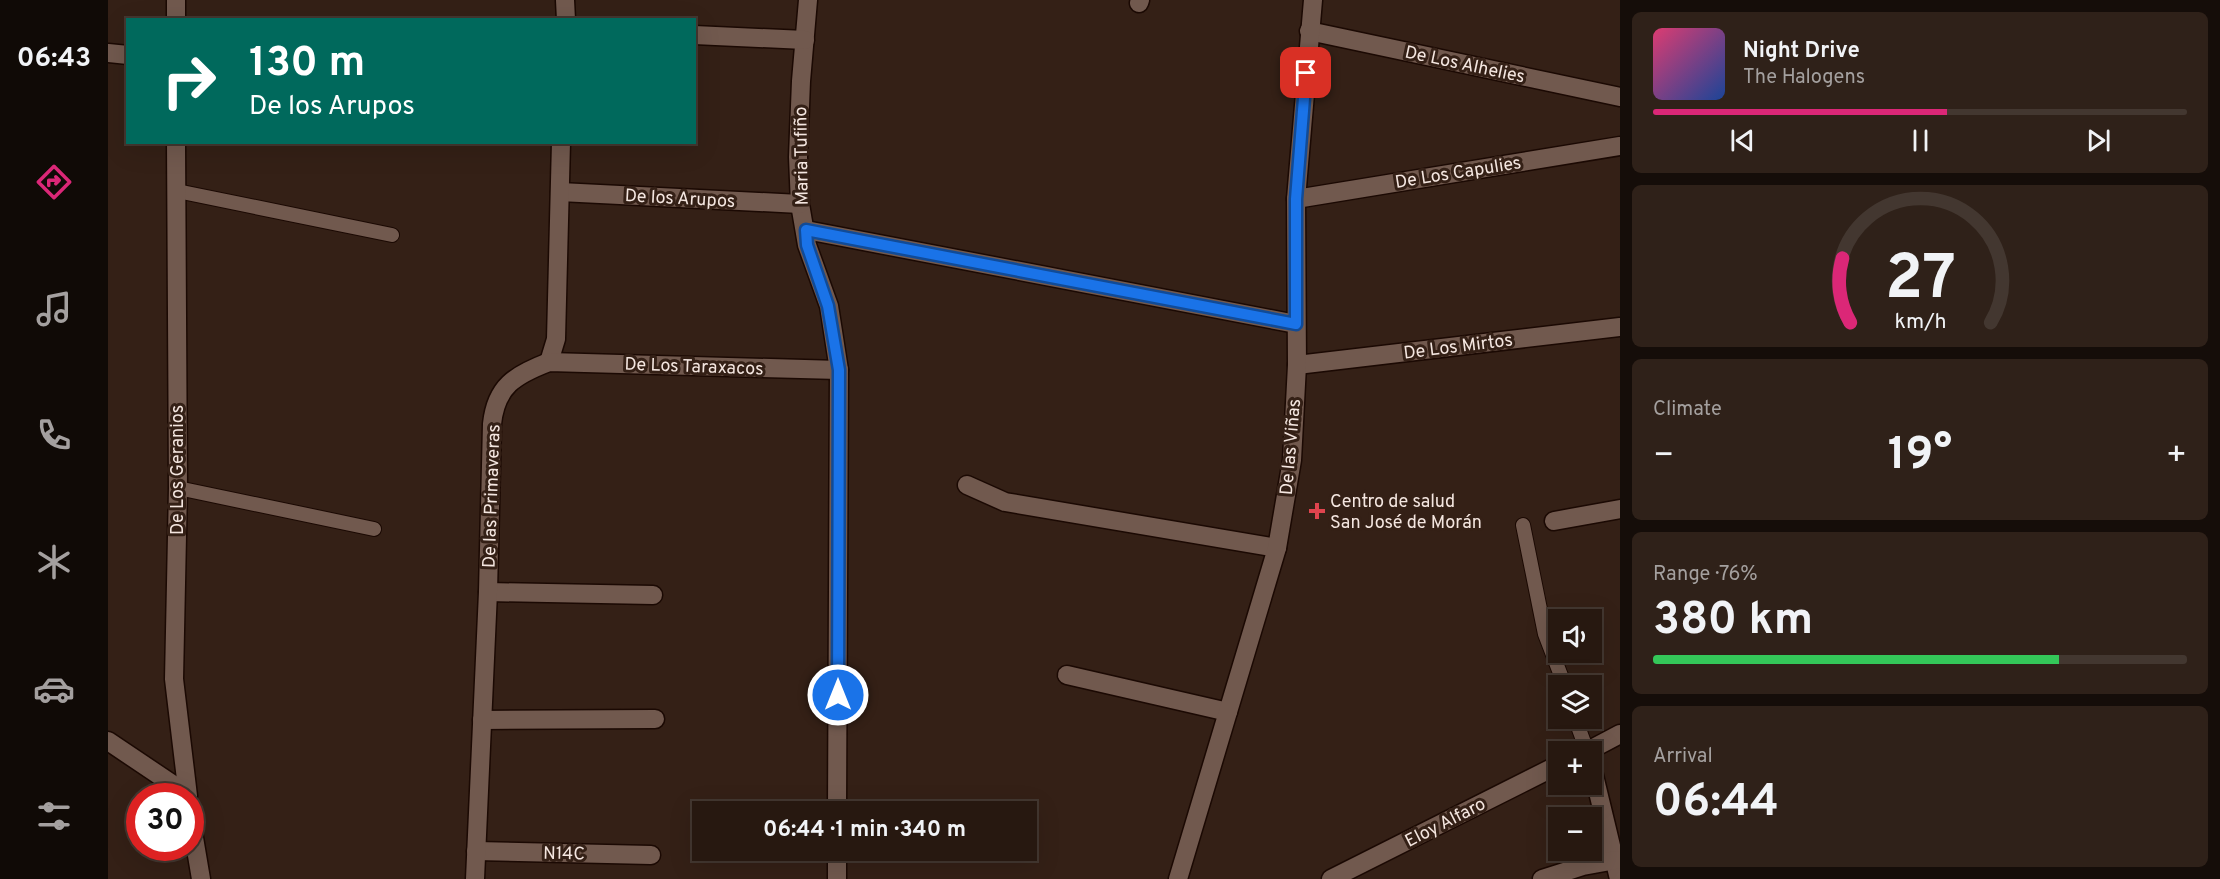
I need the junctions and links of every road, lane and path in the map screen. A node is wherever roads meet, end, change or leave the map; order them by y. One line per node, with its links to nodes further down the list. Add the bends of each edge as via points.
1 (176, 0): 5 (street)
2 (565, 0): 6 (street)
3 (808, 0): 9 (street, Maria Tufiño)
4 (1313, 0): 7 (street, De las Viñas)
5 (176, 18)
6 (566, 18)
7 (1309, 31): 12 (street, De Los Alhelies); 18 (street, De las Viñas)
8 (696, 35): 9 (street)
9 (806, 40): 19 (street, Maria Tufiño, via 798,157)
10 (108, 53): 11 (street)
11 (126, 55)
12 (1620, 97)
13 (176, 144): 16 (street, De Los Geranios)
14 (561, 144): 17 (street)
15 (1620, 146): 18 (street, De Los Capulies)
16 (177, 191): 21 (lane); 28 (street, De Los Geranios)
17 (560, 192): 19 (street, De los Arupos); 24 (street, via 556,339)
18 (1296, 199): 22 (street, De las Viñas)
19 (800, 204): 20 (street, Maria Tufiño)
20 (806, 230): 22 (street); 26 (street, Maria Tufiño, via 807,245 828,306)
21 (392, 235)
22 (1296, 324): 25 (street, De las Viñas)
23 (1620, 327): 25 (street, De Los Mirtos)
24 (549, 362): 26 (street, De Los Taraxacos); 34 (street, De las Primaveras, via 508,383 494,408)
25 (1297, 364): 33 (street, De las Viñas, via 1292,460)
26 (839, 370): 48 (street, Maria Tufiño)
27 (967, 485): 33 (street, via 1005,502)
28 (178, 489): 32 (lane); 46 (street, De Los Geranios, via 174,679)
29 (1620, 509): 30 (street)
30 (1554, 521)
31 (1524, 525): 37 (lane, via 1545,634)
32 (375, 529)
33 (1277, 548): 38 (street, De las Viñas)
34 (488, 592): 35 (street); 40 (street, De las Primaveras)
35 (653, 595)
36 (1067, 675): 38 (street)
37 (1560, 675)
38 (1228, 712): 57 (street, De las Viñas)
39 (655, 719): 40 (street)
40 (482, 720): 49 (street, De las Primaveras)
41 (1620, 734): 43 (street)
42 (108, 741): 45 (street)
43 (1602, 743)
44 (1548, 770): 58 (street, Eloy Alfaro)
45 (170, 783)
46 (187, 783)
47 (1599, 795): 51 (street)
48 (837, 801)
49 (476, 851): 50 (street, N14C); 55 (street, De las Primaveras)
50 (651, 855)
51 (1616, 860): 59 (street); 60 (street)
52 (198, 861): 54 (street)
53 (837, 861): 56 (street)
54 (201, 879)
55 (475, 879)
56 (837, 879)
57 (1178, 879)
58 (1331, 879)
59 (1542, 879)
60 (1619, 879)

